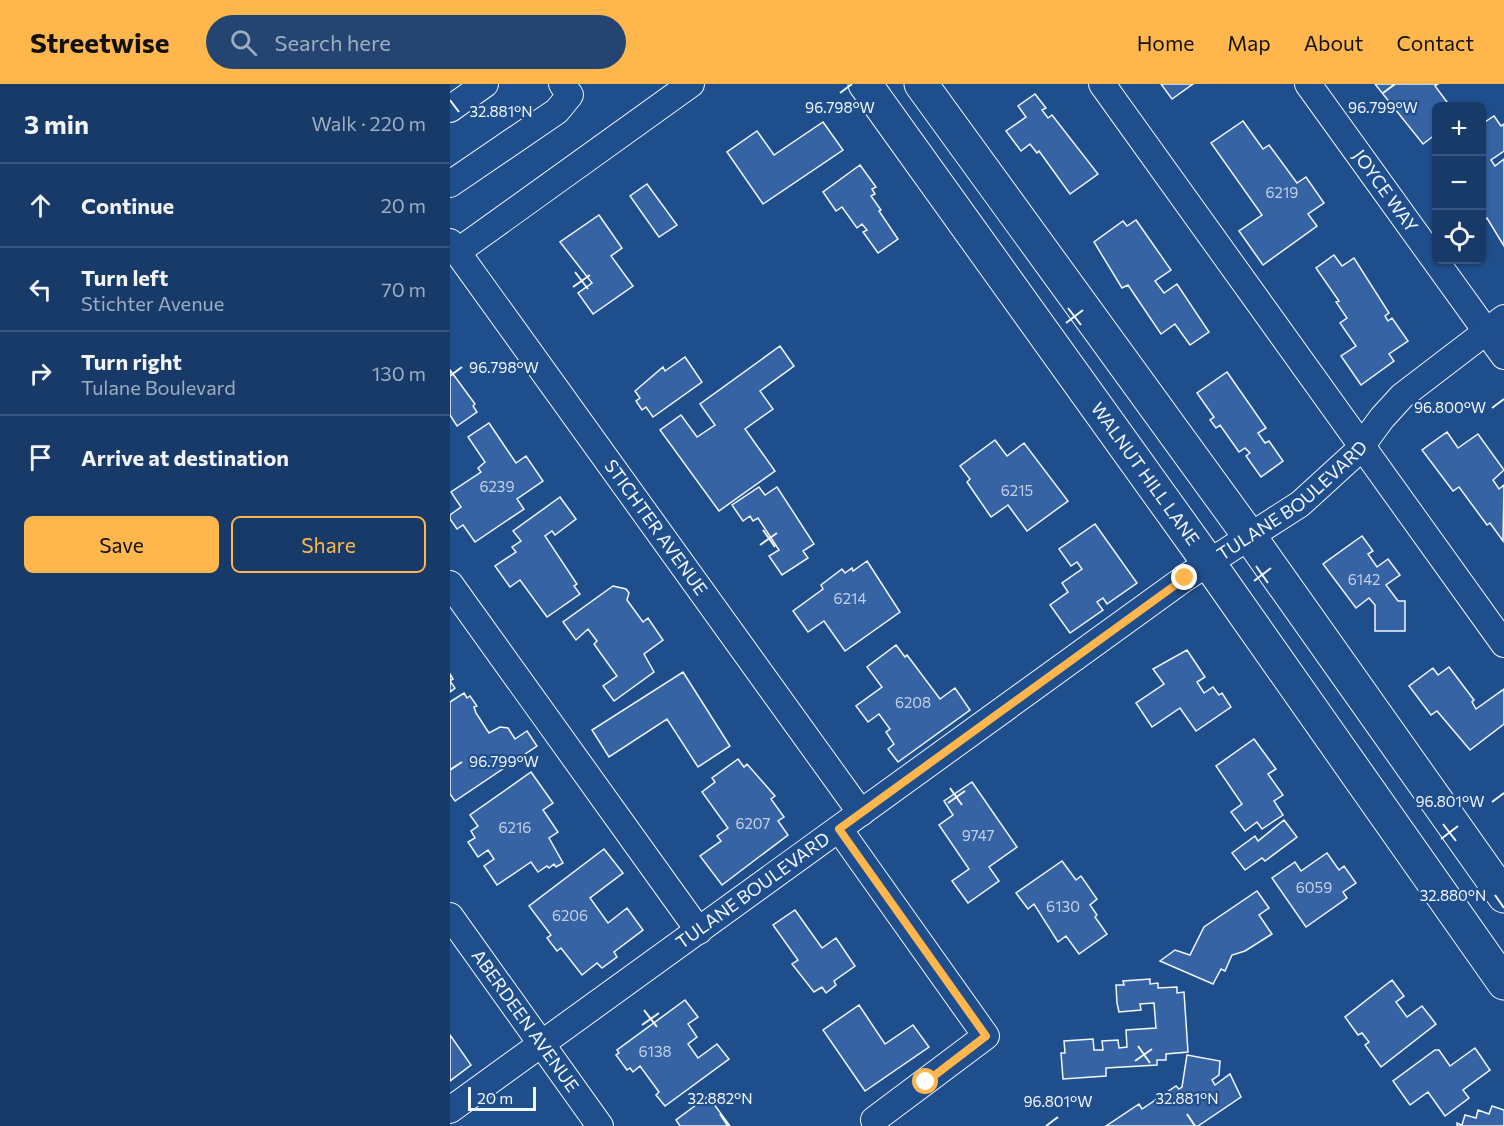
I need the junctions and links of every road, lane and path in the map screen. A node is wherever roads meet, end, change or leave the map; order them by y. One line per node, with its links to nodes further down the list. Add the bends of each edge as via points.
1 (485, 84): 8 (street)
2 (691, 84): 10 (street)
3 (865, 84): 15 (main road, WALNUT HILL LANE)
4 (921, 84): 14 (main road)
5 (1102, 84): 13 (street)
6 (1308, 84): 11 (street, JOYCE WAY)
7 (572, 88): 9 (street, via 557,111)
8 (450, 110)
9 (450, 184)
10 (453, 247): 18 (street, STICHTER AVENUE)
11 (1495, 324): 12 (street, JOYCE WAY); 13 (street, TULANE BOULEVARD, via 1402,396)
12 (1504, 356)
13 (1361, 447): 14 (street, TULANE BOULEVARD, via 1299,504); 17 (street)
14 (1250, 537): 15 (street, TULANE BOULEVARD); 20 (main road)
15 (1208, 562): 18 (street, TULANE BOULEVARD); 21 (main road, WALNUT HILL LANE)
16 (450, 584): 24 (street)
17 (1504, 644)
18 (861, 813): 19 (street, TULANE BOULEVARD)
19 (839, 829): 24 (street, TULANE BOULEVARD); 28 (street, via 986,1036)
20 (1482, 866): 21 (main road); 22 (main road)
21 (1439, 895): 25 (main road, WALNUT HILL LANE)
22 (1504, 897)
23 (450, 916): 26 (street, ABERDEEN AVENUE)
24 (699, 931): 26 (street, TULANE BOULEVARD)
25 (1504, 983)
26 (541, 1043): 27 (street, TULANE BOULEVARD); 29 (street, ABERDEEN AVENUE)
27 (450, 1110)
28 (874, 1120)
29 (600, 1126)

